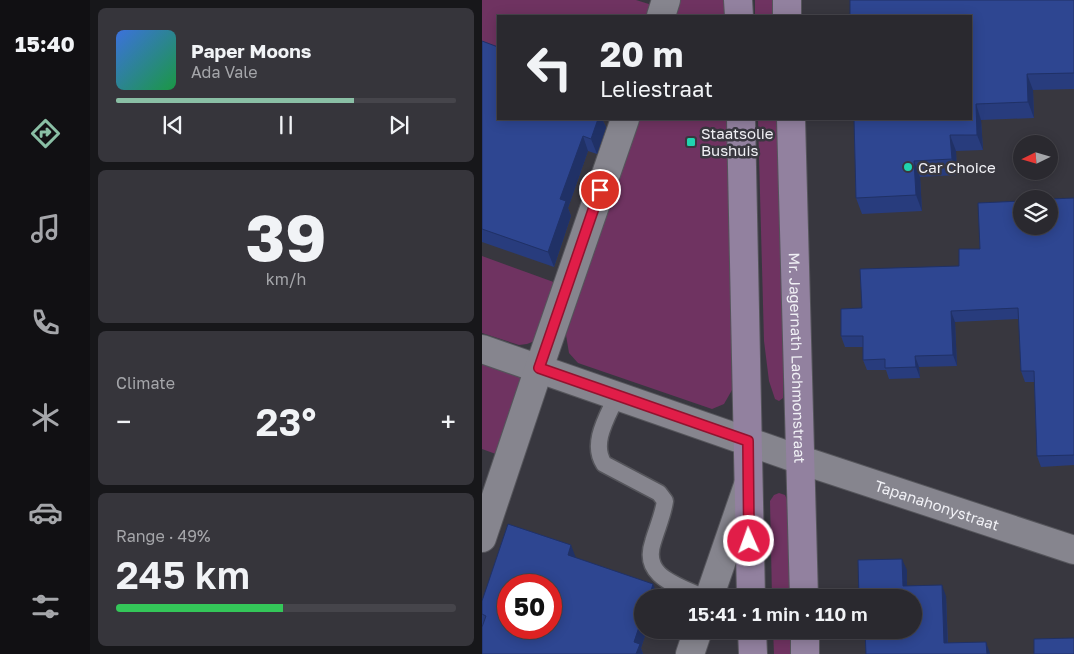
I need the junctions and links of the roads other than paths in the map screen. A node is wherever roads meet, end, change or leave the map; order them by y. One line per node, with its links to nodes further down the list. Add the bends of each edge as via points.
1 (666, 0): 4 (street)
2 (738, 0): 5 (main road)
3 (787, 0): 6 (main road)
4 (661, 15)
5 (738, 15)
6 (788, 15)
7 (625, 120): 11 (street)
8 (741, 120): 13 (main road)
9 (791, 120): 14 (main road, Mr. Jagernath Lachmonstraat)
10 (482, 348): 11 (street, Tapanahonystraat)
11 (539, 368): 12 (street, Tapanahonystraat); 16 (street)
12 (617, 395): 13 (street, Tapanahonystraat); 18 (lane, via 600,434 599,457 604,464 659,493 665,500 649,554 651,564 661,577)
13 (748, 441): 14 (street, Tapanahonystraat); 15 (main road)
14 (801, 460): 17 (street, Tapanahonystraat); 21 (main road, Mr. Jagernath Lachmonstraat)
15 (748, 485): 19 (street); 20 (main road)
16 (482, 538)
17 (1074, 550)
18 (686, 589)
19 (713, 589)
20 (751, 589)
21 (804, 589)
22 (695, 639): 25 (street)
23 (752, 639): 26 (main road)
24 (805, 639): 27 (main road)
25 (690, 654)
26 (753, 654)
27 (806, 654)

